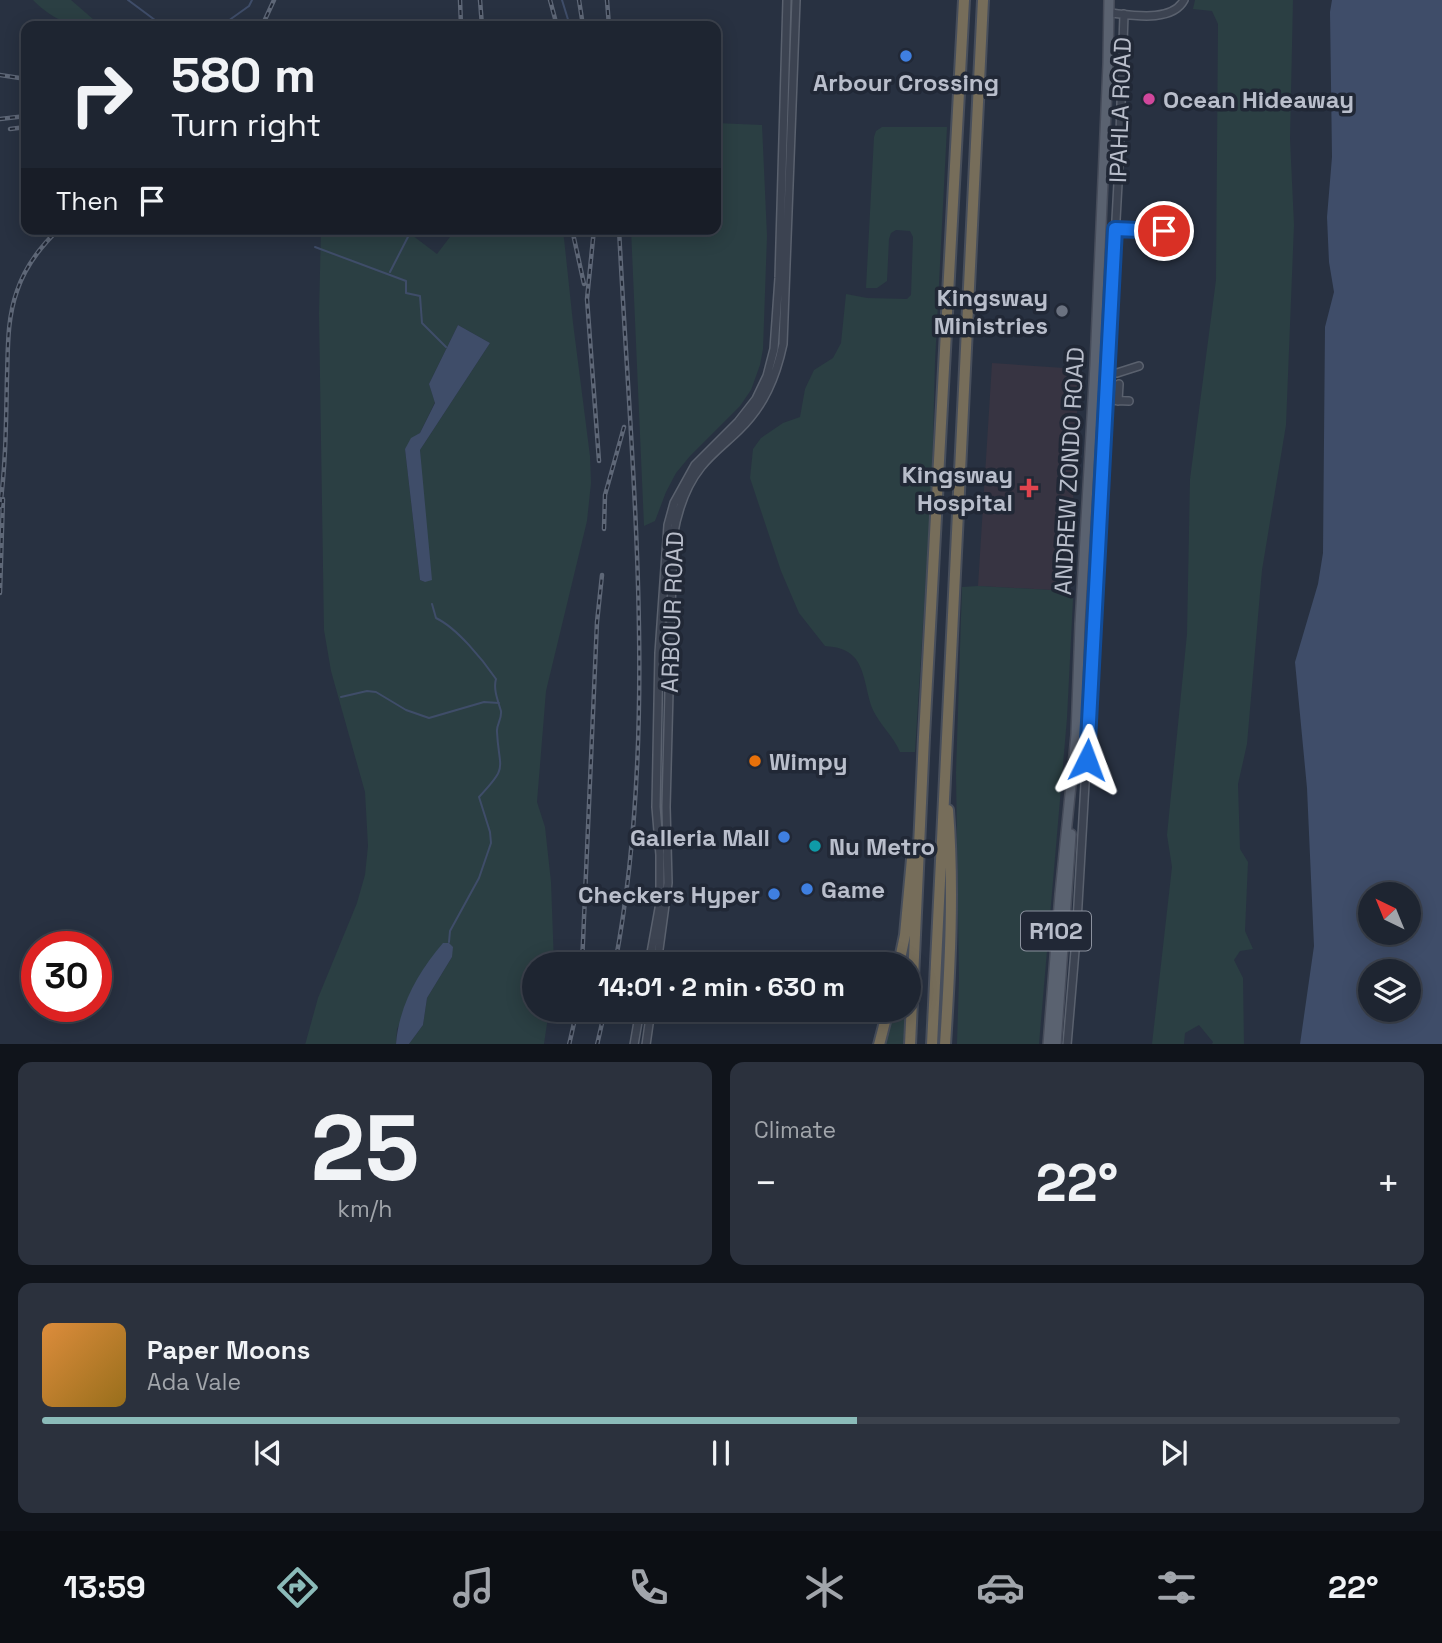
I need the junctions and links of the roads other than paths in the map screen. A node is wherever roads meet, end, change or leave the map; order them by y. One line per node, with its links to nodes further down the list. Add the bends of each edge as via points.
1 (786, 0): 20 (street, ARBOUR ROAD, via 774,349 756,399 695,465 674,503 668,525 659,662)
2 (796, 0): 20 (street, ARBOUR ROAD, via 779,365 752,416 694,477 673,537 666,762 668,883)
3 (964, 0): 17 (highway)
4 (983, 0): 18 (highway)
5 (1109, 0): 7 (main road, ANDREW ZONDO ROAD / R102)
6 (1184, 0): 8 (street, via 1176,10 1164,14)
7 (1110, 13): 8 (street); 19 (main road, ANDREW ZONDO ROAD / R102)
8 (1124, 14): 9 (street, IPAHLA ROAD)
9 (1115, 229): 10 (street); 12 (street, IPAHLA ROAD)
10 (1164, 231)
11 (1139, 366): 12 (street)
12 (1106, 372): 14 (street, IPAHLA ROAD)
13 (1119, 384): 15 (street)
14 (1105, 400): 15 (street); 19 (street, IPAHLA ROAD)
15 (1118, 401): 16 (street)
16 (1129, 401)
17 (924, 737): 23 (highway); 30 (highway)
18 (945, 757): 31 (highway); 32 (highway, via 951,854)
19 (1068, 895): 33 (main road, ANDREW ZONDO ROAD / R102); 34 (main road, ANDREW ZONDO ROAD / R102); 35 (street, IPAHLA ROAD)
20 (659, 935): 21 (street, ARBOUR ROAD); 22 (street, ARBOUR ROAD)
21 (653, 952)
22 (658, 952)
23 (901, 952)
24 (638, 1022): 27 (street)
25 (649, 1022): 28 (street)
26 (885, 1022): 29 (highway)
27 (634, 1044)
28 (646, 1044)
29 (879, 1044)
30 (910, 1044)
31 (932, 1044)
32 (946, 1044)
33 (1048, 1044)
34 (1056, 1044)
35 (1067, 1044)

